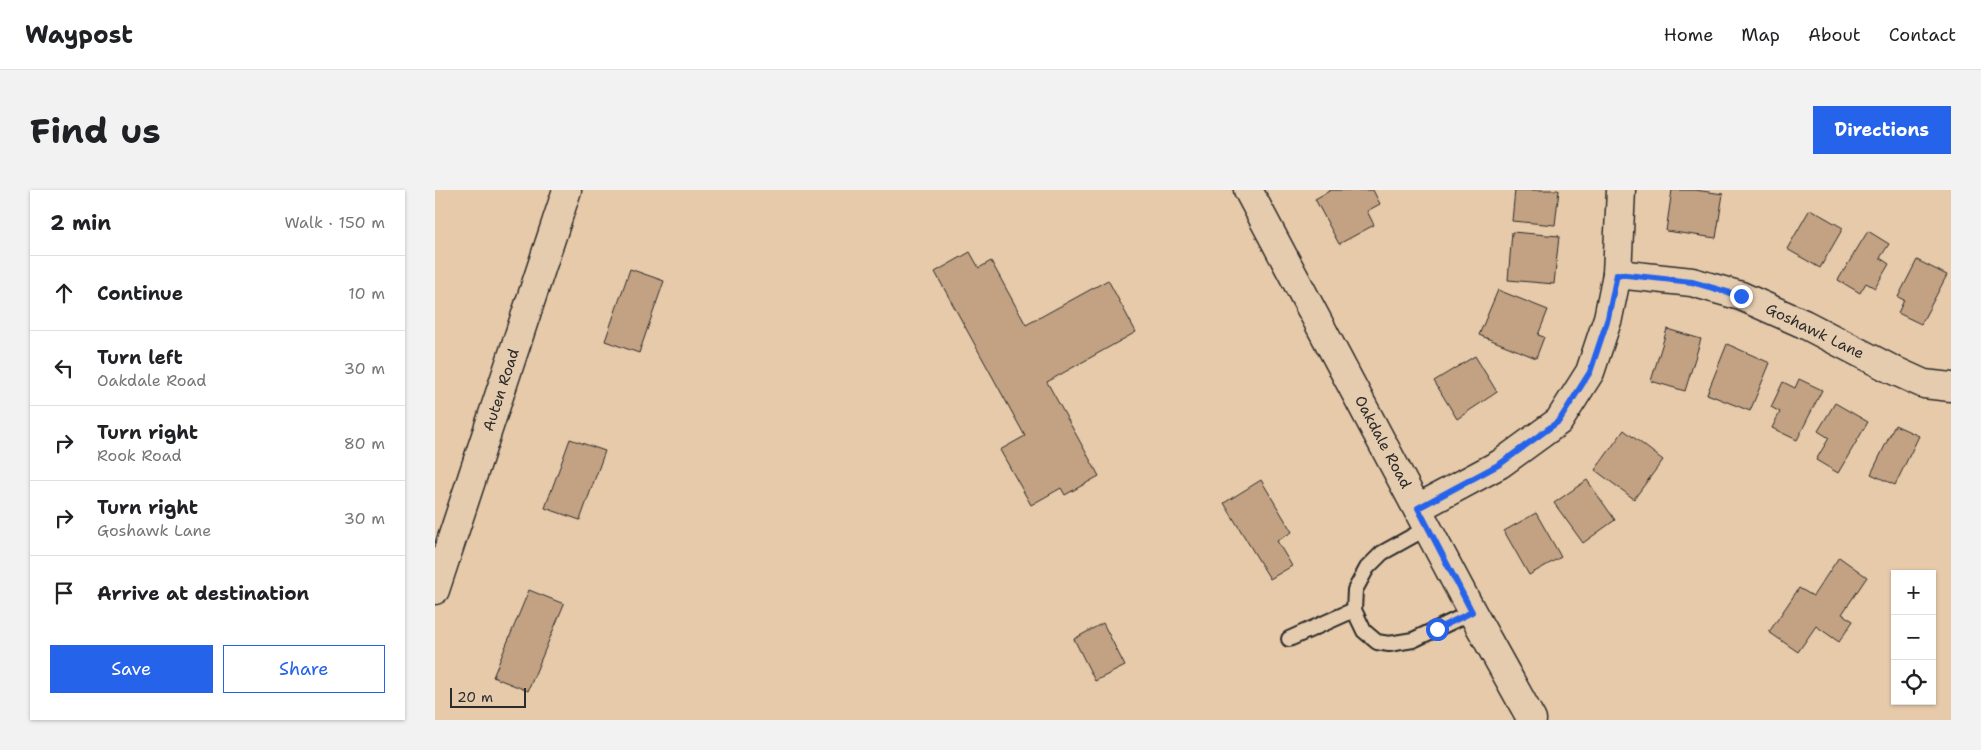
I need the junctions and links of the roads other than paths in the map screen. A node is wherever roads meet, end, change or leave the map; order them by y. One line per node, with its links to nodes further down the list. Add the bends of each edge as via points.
1 (567, 190): 7 (street, Auten Road)
2 (1248, 190): 6 (street, Oakdale Road)
3 (1621, 190): 4 (street)
4 (1617, 274): 5 (street, Goshawk Lane, via 1692,282 1741,296 1804,324 1891,370 1924,384); 6 (street, via 1608,318 1590,372 1559,421)
5 (1951, 387)
6 (1423, 518): 8 (lane, via 1367,568 1355,590); 9 (street, Oakdale Road)
7 (435, 590)
8 (1354, 610): 9 (lane, via 1364,631 1377,642 1389,644 1413,640); 10 (lane)
9 (1472, 612): 11 (street, Oakdale Road)
10 (1289, 639)
11 (1532, 720)

